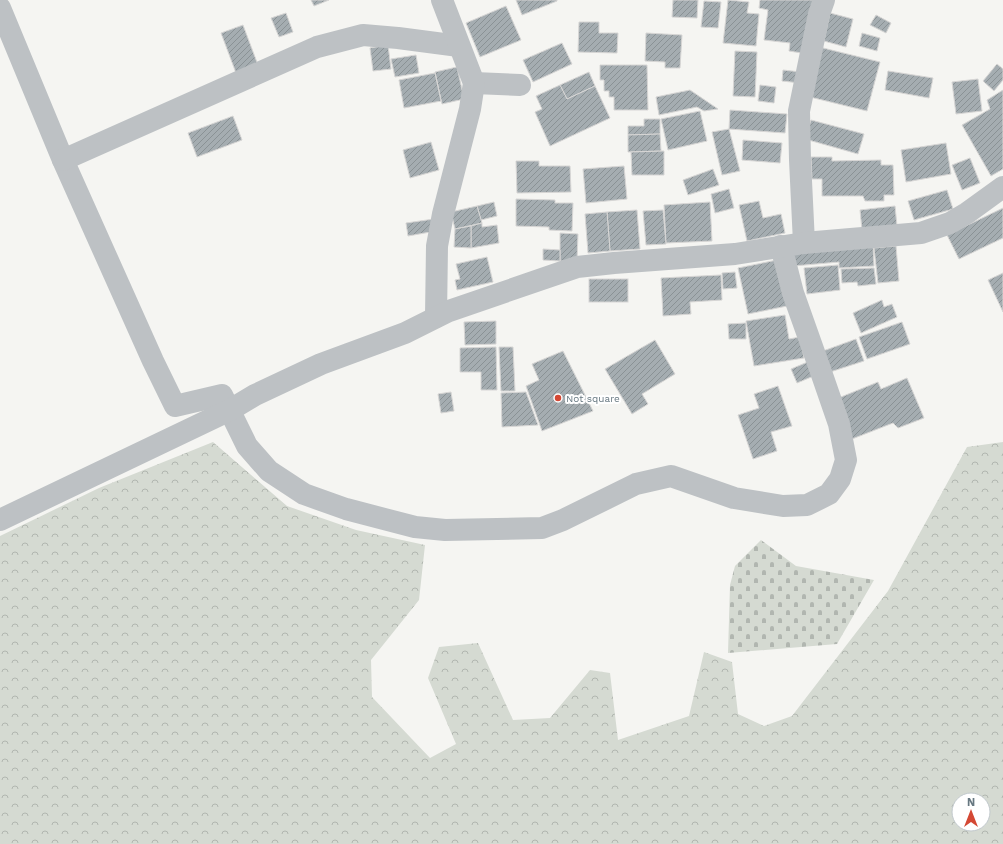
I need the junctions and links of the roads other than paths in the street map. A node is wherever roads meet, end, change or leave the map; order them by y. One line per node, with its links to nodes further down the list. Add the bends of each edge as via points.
1 (442, 0): 4 (street)
2 (824, 0): 9 (street, via 799,111)
3 (0, 8): 7 (street)
4 (459, 46): 5 (street); 7 (street, via 363,35 317,47)
5 (474, 83): 6 (street); 11 (street, via 437,246)
6 (520, 85)
7 (63, 160): 12 (street, via 175,406 222,395)
8 (1003, 186): 9 (street, via 950,223 921,233)
9 (804, 243): 10 (street)
10 (781, 246): 11 (street, via 735,254 577,267); 12 (street, via 793,293 838,424 846,460 840,479 829,494 807,506 783,506 734,498 672,476 636,484 542,528 445,530 415,527 346,509 304,494 269,471 247,446)
11 (436, 317): 12 (street, via 405,332 315,367 255,395)
12 (230, 410): 13 (street)
13 (0, 520)

